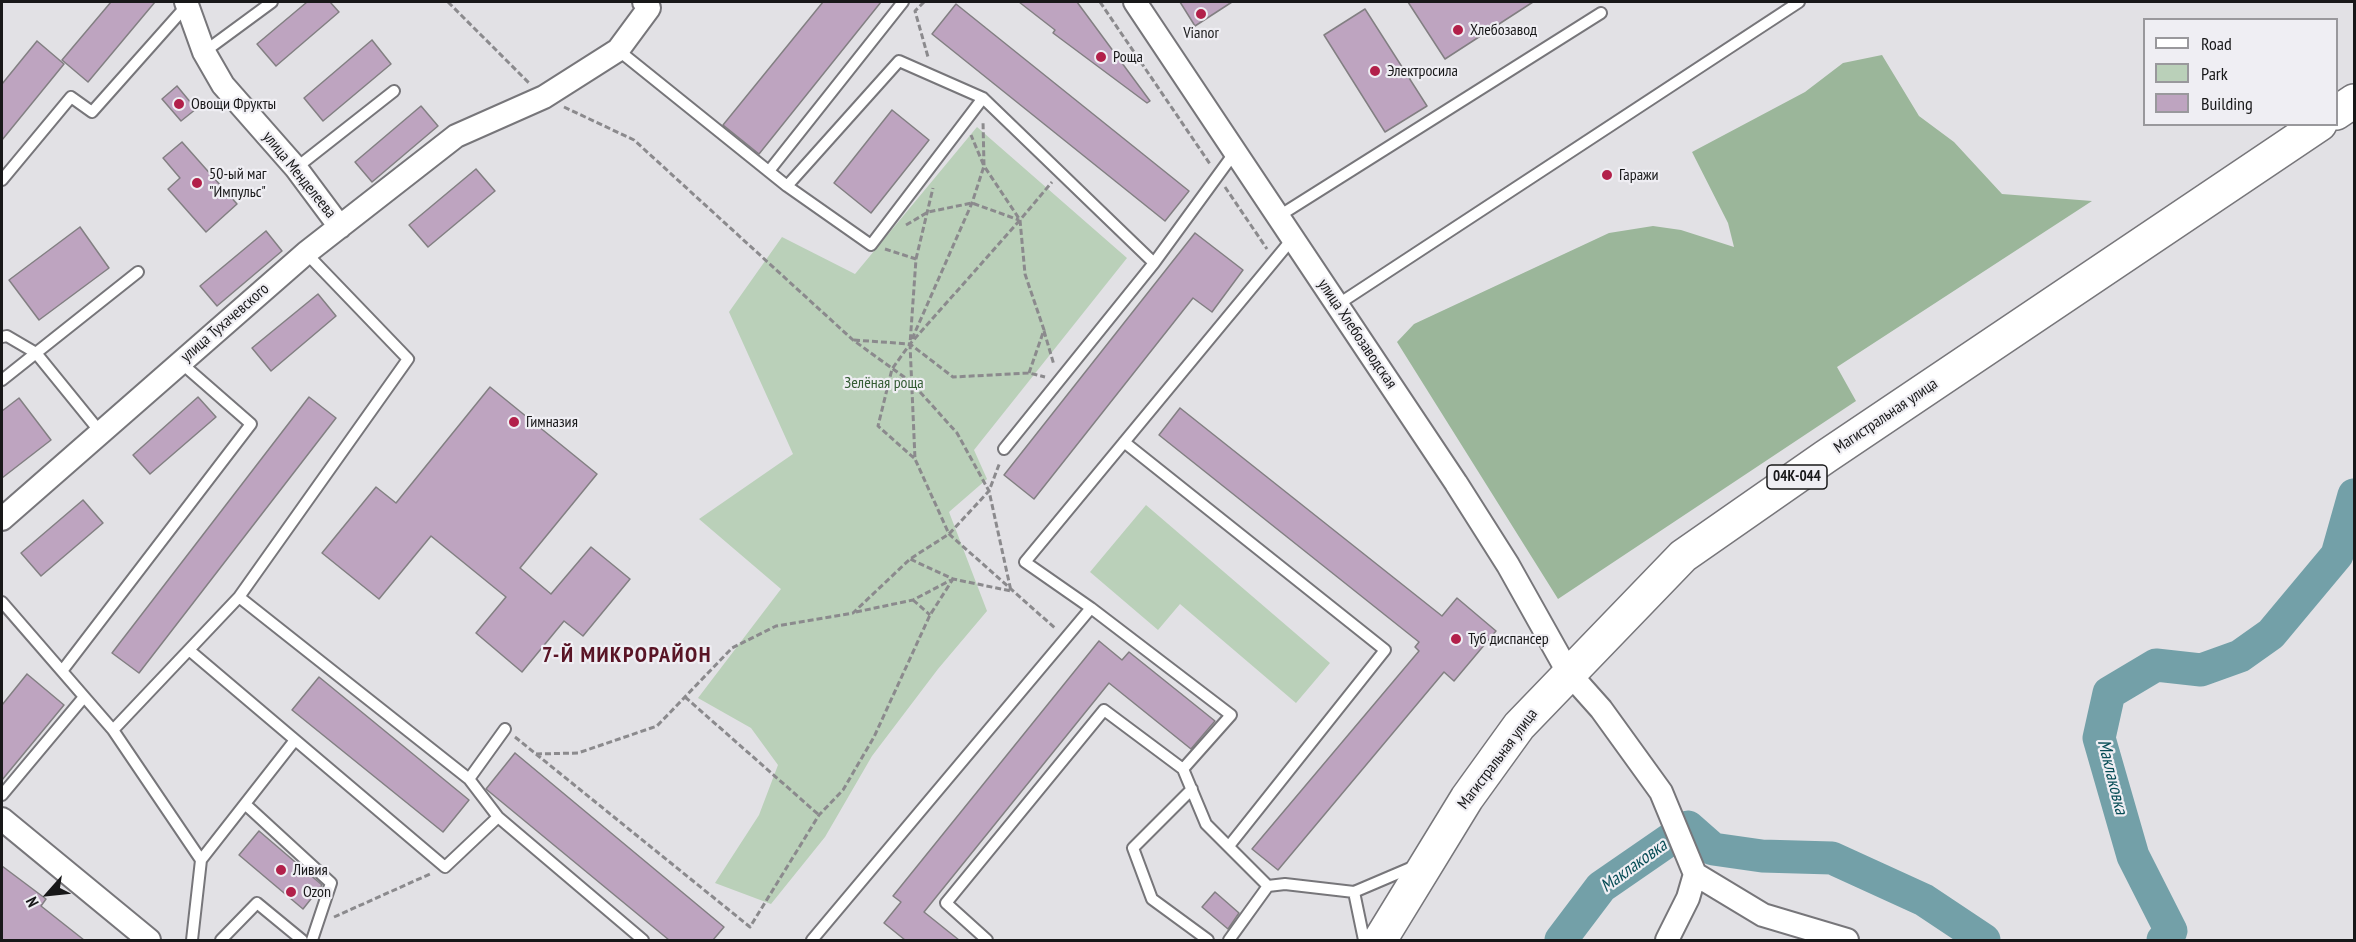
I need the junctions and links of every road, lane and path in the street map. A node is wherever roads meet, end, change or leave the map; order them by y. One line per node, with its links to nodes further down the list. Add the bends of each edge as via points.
1 (272, 2): 12 (lane)
2 (448, 2): 15 (path)
3 (645, 2): 11 (street, via 649,8)
4 (903, 2): 25 (lane)
5 (924, 2): 13 (path, via 915,11)
6 (1100, 2): 27 (path)
7 (1135, 2): 21 (street, улица Хлебозаводская)
8 (1799, 2): 42 (lane)
9 (187, 3): 12 (street, улица Менделеева); 28 (lane, via 92,112 71,98)
10 (1601, 13): 32 (lane)
11 (618, 50): 15 (street, улица Тухачевского); 25 (lane)
12 (204, 52): 24 (street, улица Менделеева, via 223,85)
13 (933, 76): 16 (lane); 29 (lane, via 899,61)
14 (394, 91): 24 (lane)
15 (544, 97): 34 (street, улица Тухачевского, via 456,136); 45 (path, via 634,140)
16 (983, 98): 19 (lane); 23 (path); 26 (lane)
17 (2355, 101): 18 (main road)
18 (2338, 112)
19 (965, 122): 22 (lane); 23 (path)
20 (2317, 126): 73 (main road, Магистральная улица / 04К-044, via 1683,556)
21 (1235, 152): 27 (lane); 32 (street, улица Хлебозаводская)
22 (941, 153): 31 (path); 36 (lane)
23 (984, 166): 30 (path); 33 (path)
24 (296, 168): 34 (street, улица Менделеева)
25 (769, 171): 29 (lane)
26 (1060, 173): 33 (path); 40 (lane)
27 (1218, 176): 39 (path); 40 (lane)
28 (2, 180)
29 (787, 186): 36 (lane)
30 (972, 203): 31 (path); 33 (path); 46 (path)
31 (928, 212): 36 (path); 38 (path)
32 (1280, 216): 35 (street, улица Хлебозаводская)
33 (1020, 220): 43 (path, via 1025,274); 46 (path)
34 (340, 227): 37 (street, улица Тухачевского)
35 (1293, 238): 39 (lane); 42 (street, улица Хлебозаводская)
36 (871, 245): 38 (path)
37 (306, 253): 48 (street, улица Тухачевского); 64 (lane, via 408,358)
38 (916, 259): 46 (path)
39 (1274, 261): 55 (lane)
40 (1154, 262): 52 (lane)
41 (138, 272): 47 (lane)
42 (1337, 305): 73 (street, улица Хлебозаводская, via 1508,565)
43 (1044, 330): 50 (path); 52 (path)
44 (2, 337): 47 (lane, via 7,336)
45 (853, 340): 46 (path); 49 (path)
46 (910, 344): 49 (path); 50 (path, via 952,377); 53 (path)
47 (36, 353): 51 (lane); 54 (lane)
48 (180, 362): 54 (street, улица Тухачевского); 72 (lane, via 251,424)
49 (892, 369): 53 (path); 57 (path, via 878,426)
50 (1029, 373): 52 (path)
51 (2, 380)
52 (1059, 381): 56 (lane)
53 (910, 382): 57 (path); 58 (path, via 957,432)
54 (101, 433): 59 (street, улица Тухачевского)
55 (1124, 442): 67 (lane, via 1025,562); 88 (lane, via 1385,650)
56 (1004, 449): 58 (path)
57 (915, 459): 60 (path)
58 (989, 491): 60 (path); 63 (path)
59 (2, 519)
60 (949, 534): 61 (path); 63 (path)
61 (910, 559): 62 (path); 68 (path)
62 (953, 579): 63 (path); 65 (path); 69 (path)
63 (1011, 591): 70 (path)
64 (239, 597): 71 (lane); 81 (lane)
65 (913, 600): 68 (path); 69 (path)
66 (2, 602): 72 (lane)
67 (1091, 608): 70 (lane); 80 (lane, via 1230,715)
68 (853, 613): 75 (path, via 776,626 732,648)
69 (930, 615): 85 (path, via 874,737 843,790)
70 (1066, 638): 102 (lane)
71 (189, 650): 77 (lane); 78 (lane)
72 (62, 671): 74 (lane)
73 (1568, 672): 89 (main road, Магистральная улица / 04К-044, via 1519,726 1467,798); 92 (street, улица Хлебозаводская, via 1601,709 1661,792)
74 (84, 697): 77 (lane); 83 (lane)
75 (685, 697): 79 (path, via 657,726 578,753); 85 (path)
76 (505, 729): 79 (path); 81 (lane)
77 (113, 730): 90 (lane)
78 (295, 740): 84 (lane); 91 (lane)
79 (536, 754): 85 (path, via 750,927)
80 (1183, 769): 82 (lane); 103 (lane, via 1104,710 946,903)
81 (469, 779): 86 (lane)
82 (1191, 789): 88 (lane, via 1206,824); 104 (lane, via 1133,848 1152,899)
83 (2, 795)
84 (245, 804): 90 (lane); 95 (lane, via 331,883)
85 (819, 815)
86 (498, 817): 91 (lane); 101 (lane)
87 (2, 819): 96 (street)
88 (1229, 846): 93 (lane)
89 (1431, 859): 94 (lane); 107 (main road, Магистральная улица / 04К-044)
90 (201, 860): 97 (lane)
91 (445, 867): 95 (path)
92 (1695, 874): 108 (street); 109 (street, via 1763,915)
93 (1268, 886): 94 (lane, via 1285,884); 105 (lane)
94 (1354, 892): 106 (lane)
95 (317, 924): 100 (lane)
96 (149, 940)
97 (192, 940)
98 (221, 940): 99 (lane, via 257,903)
99 (302, 940)
100 (312, 940)
101 (643, 940)
102 (812, 940)
103 (987, 940)
104 (1208, 940)
105 (1229, 940)
106 (1365, 940)
107 (1380, 940)
108 (1667, 940)
109 (1847, 940)

